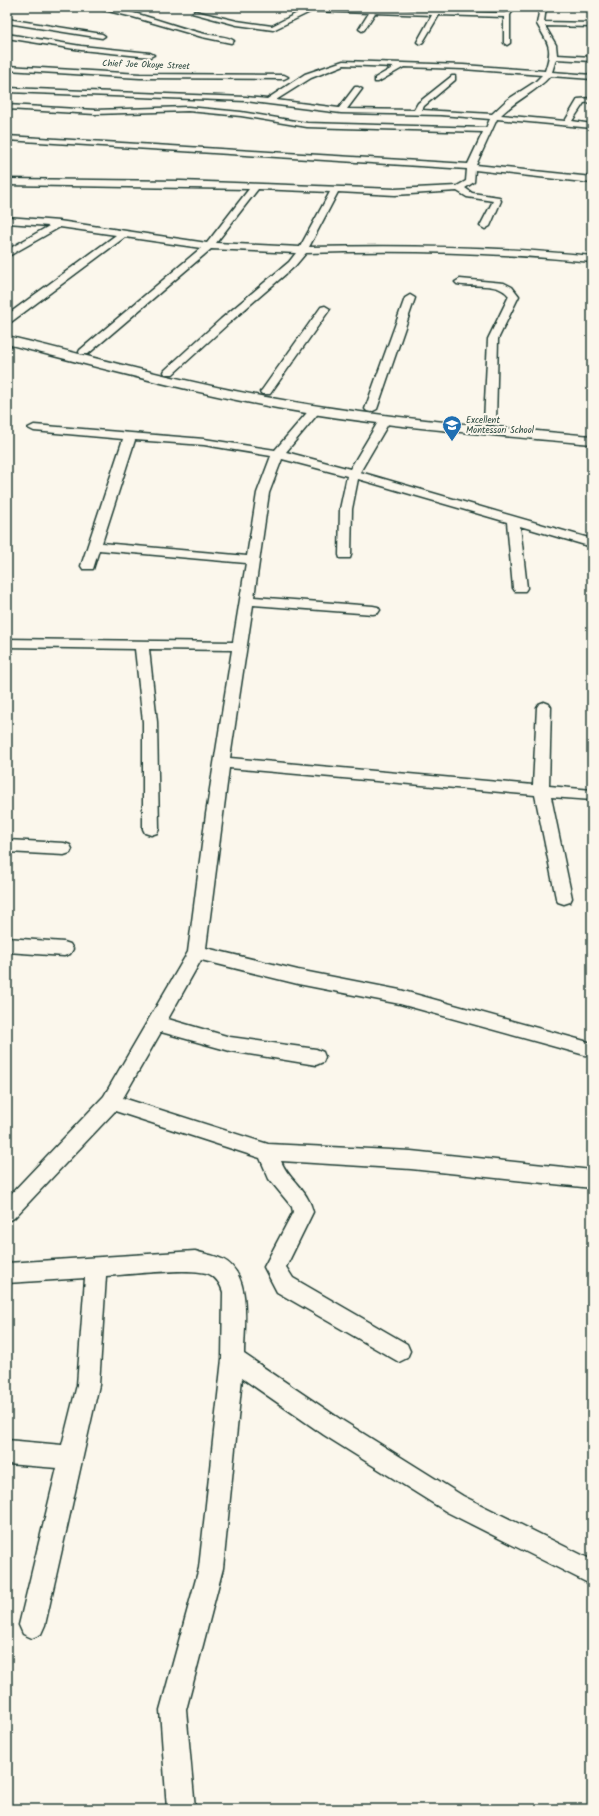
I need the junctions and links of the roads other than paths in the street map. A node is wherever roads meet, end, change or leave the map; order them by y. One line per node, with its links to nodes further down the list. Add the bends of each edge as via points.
1 (94, 7): 14 (street, via 134,15)
2 (512, 7): 8 (street)
3 (543, 7): 11 (street)
4 (313, 8): 5 (street); 9 (street, via 272,28)
5 (373, 11): 7 (street); 13 (street)
6 (194, 13): 9 (street)
7 (436, 14): 8 (street); 18 (street)
8 (507, 15): 19 (street)
9 (216, 19): 14 (street)
10 (7, 21): 16 (street)
11 (540, 24): 12 (street); 20 (street, via 551,34)
12 (592, 25)
13 (362, 29)
14 (189, 31): 17 (street)
15 (7, 36): 22 (street)
16 (102, 36)
17 (231, 41)
18 (420, 42)
19 (507, 43)
20 (552, 56): 21 (street); 25 (street)
21 (592, 58)
22 (146, 62): 24 (street, Chief Joe Okoye Street); 26 (street, Chief Joe Okoye Street)
23 (404, 64): 25 (street); 29 (street); 33 (street, via 343,63 308,76)
24 (7, 68)
25 (547, 75): 27 (street); 37 (street)
26 (284, 77)
27 (592, 77)
28 (452, 78): 36 (street, via 421,105)
29 (378, 80)
30 (358, 89): 35 (street)
31 (7, 90): 33 (street)
32 (592, 100): 38 (street, via 581,101)
33 (270, 101): 35 (street)
34 (7, 107): 40 (street, via 95,112 188,109 241,114 307,125)
35 (341, 111): 36 (street)
36 (417, 112): 37 (street)
37 (494, 116): 38 (street); 40 (street)
38 (568, 123): 39 (street)
39 (592, 126)
40 (487, 130): 44 (street)
41 (7, 138): 42 (street)
42 (22, 139): 43 (street); 44 (street)
43 (12, 146)
44 (471, 167): 45 (street); 48 (street, via 470,182)
45 (591, 179)
46 (7, 182): 47 (street)
47 (254, 187): 49 (street); 54 (street)
48 (459, 188): 49 (street, via 401,192); 52 (street, via 470,195 496,199)
49 (335, 190): 55 (street)
50 (7, 220): 51 (street)
51 (59, 224): 53 (street); 56 (street)
52 (485, 226)
53 (123, 234): 54 (street); 61 (street)
54 (209, 246): 55 (street); 64 (street)
55 (303, 250): 57 (street, via 387,248 536,253); 65 (street, via 292,264)
56 (7, 254)
57 (592, 259)
58 (460, 282): 70 (street, via 501,285 509,289 514,296 493,339)
59 (410, 298): 67 (street)
60 (325, 310): 66 (street)
61 (7, 320)
62 (7, 332): 64 (main road)
63 (7, 340): 68 (main road, via 165,380)
64 (84, 352): 65 (main road)
65 (169, 372): 66 (main road)
66 (266, 392): 67 (main road)
67 (371, 409): 70 (main road)
68 (315, 410): 69 (main road); 75 (street)
69 (385, 419): 74 (main road); 76 (street)
70 (490, 422): 72 (main road)
71 (34, 428): 73 (street)
72 (592, 433)
73 (130, 436): 75 (street, via 204,442); 79 (street)
74 (592, 440)
75 (278, 454): 76 (street); 81 (street, via 263,493)
76 (353, 474): 77 (street); 80 (street, via 346,509)
77 (513, 520): 78 (street); 83 (street)
78 (592, 543)
79 (94, 546): 81 (street); 82 (street)
80 (345, 555)
81 (254, 560): 84 (street)
82 (88, 566)
83 (520, 588)
84 (247, 601): 85 (street); 88 (street)
85 (373, 610)
86 (7, 642): 87 (street)
87 (141, 644): 88 (street); 93 (street, via 150,722)
88 (240, 646): 90 (street)
89 (544, 707): 91 (street)
90 (222, 762): 91 (street, via 387,778); 99 (street)
91 (541, 789): 92 (street); 96 (street)
92 (592, 794)
93 (151, 829)
94 (7, 846): 95 (street)
95 (64, 849)
96 (564, 898)
97 (7, 945): 98 (street)
98 (64, 949)
99 (197, 952): 100 (street); 101 (street, via 298,977 400,997)
100 (156, 1023): 102 (street, via 230,1044); 103 (street)
101 (592, 1050)
102 (316, 1057)
103 (111, 1102): 104 (street); 106 (street)
104 (268, 1152): 105 (street, via 411,1160); 109 (street, via 276,1172 301,1204 303,1212 274,1267 285,1286)
105 (592, 1179)
106 (7, 1212)
107 (96, 1267): 108 (street); 110 (street, via 195,1260 216,1266 228,1276 234,1292); 112 (street, via 88,1385)
108 (7, 1273)
109 (398, 1351)
110 (233, 1359): 113 (street, via 332,1427 455,1504); 115 (street, via 211,1568 173,1710)
111 (7, 1452): 112 (street)
112 (71, 1457): 114 (street)
113 (592, 1573)
114 (32, 1625)
115 (181, 1809)

